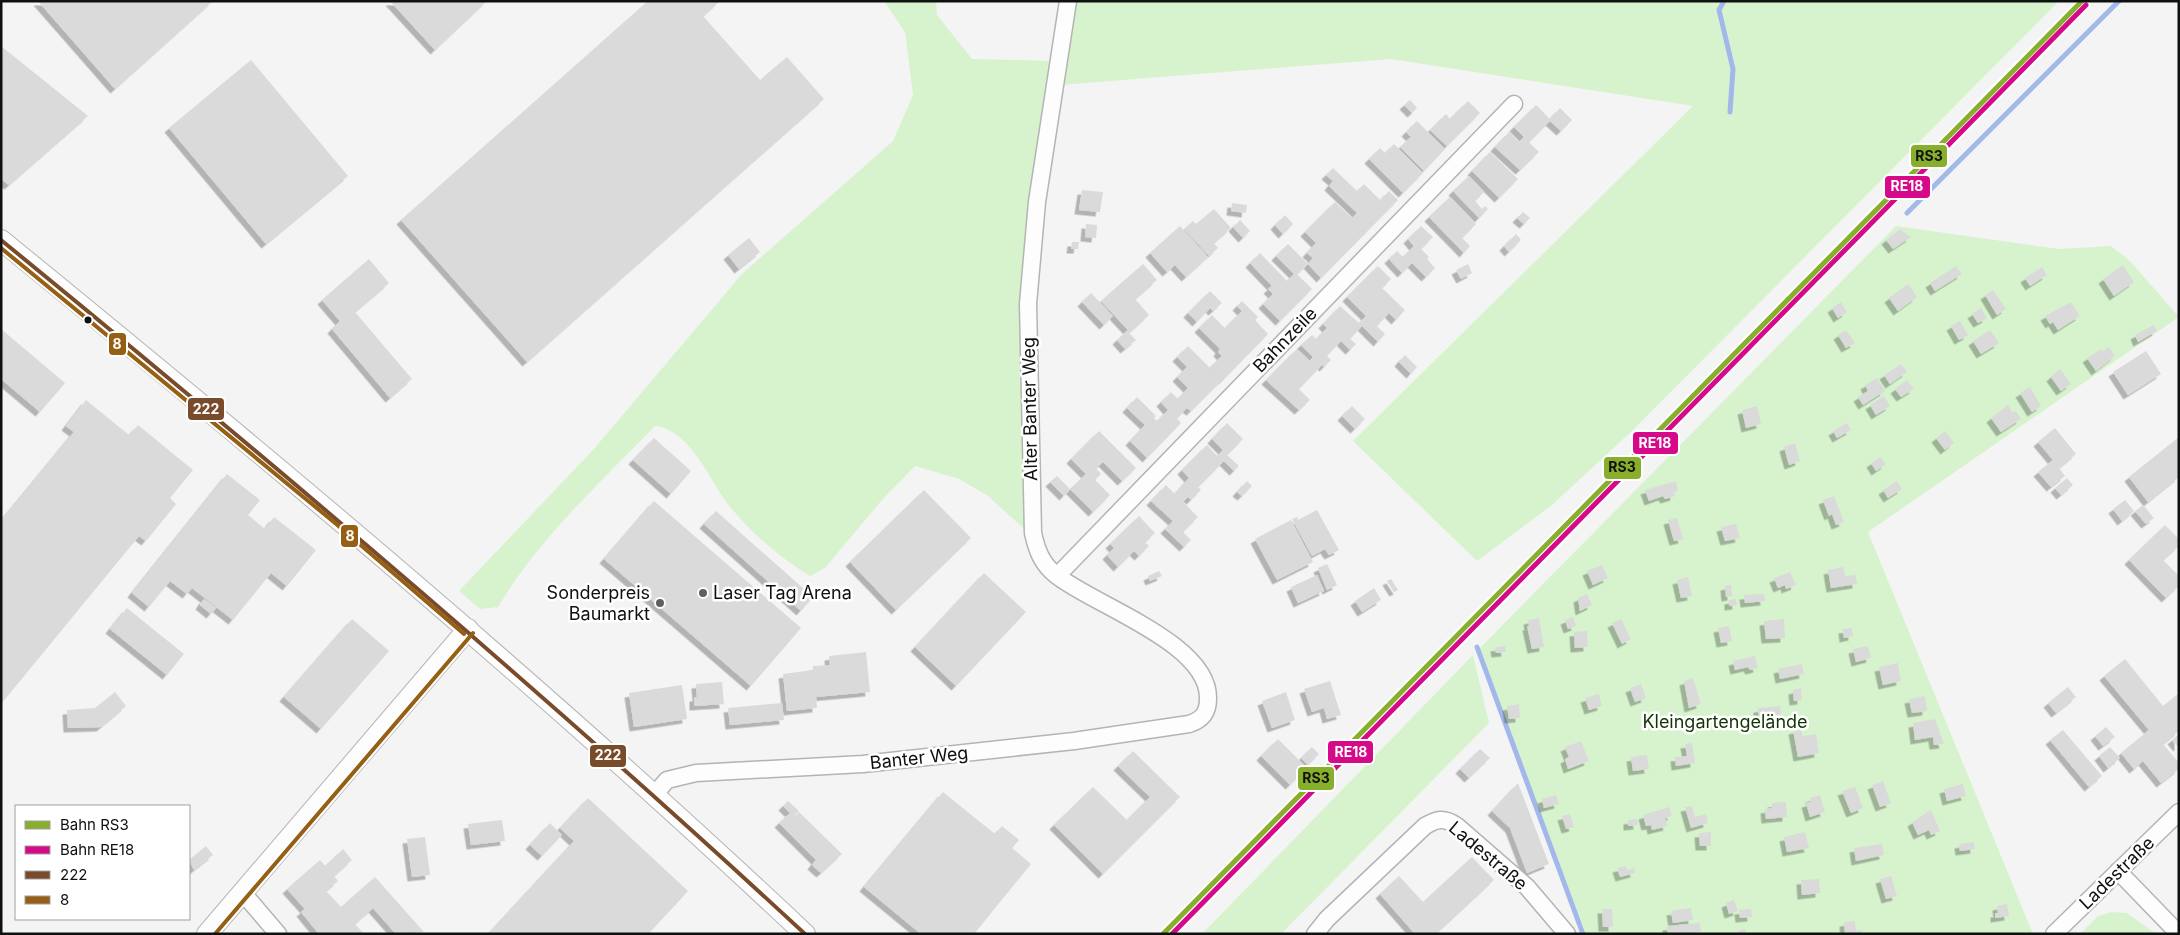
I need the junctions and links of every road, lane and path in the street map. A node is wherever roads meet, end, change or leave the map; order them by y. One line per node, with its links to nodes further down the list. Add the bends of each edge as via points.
1 (1068, 1): 4 (street, Alter Banter Weg, via 1037,202 1028,304 1034,533 1040,559)
2 (1514, 104): 4 (street, Bahnzeile)
3 (1, 240): 5 (street)
4 (1057, 576): 6 (street, Alter Banter Weg, via 1144,625 1189,660 1205,682 1208,695 1204,716)
5 (468, 629): 7 (street); 10 (street, via 359,753)
6 (1189, 724): 7 (street, Banter Weg, via 1074,741 872,763 696,773 667,780)
7 (654, 795): 13 (street)
8 (2179, 812): 9 (street, Ladestraße)
9 (2118, 871): 16 (street, Ladestraße); 17 (street)
10 (243, 893): 11 (street); 12 (street)
11 (207, 934)
12 (278, 934)
13 (805, 934)
14 (1315, 934): 15 (street, Ladestraße, via 1327,918 1425,826 1438,819 1449,820 1457,826 1527,887)
15 (1567, 934)
16 (2054, 934)
17 (2179, 934)

